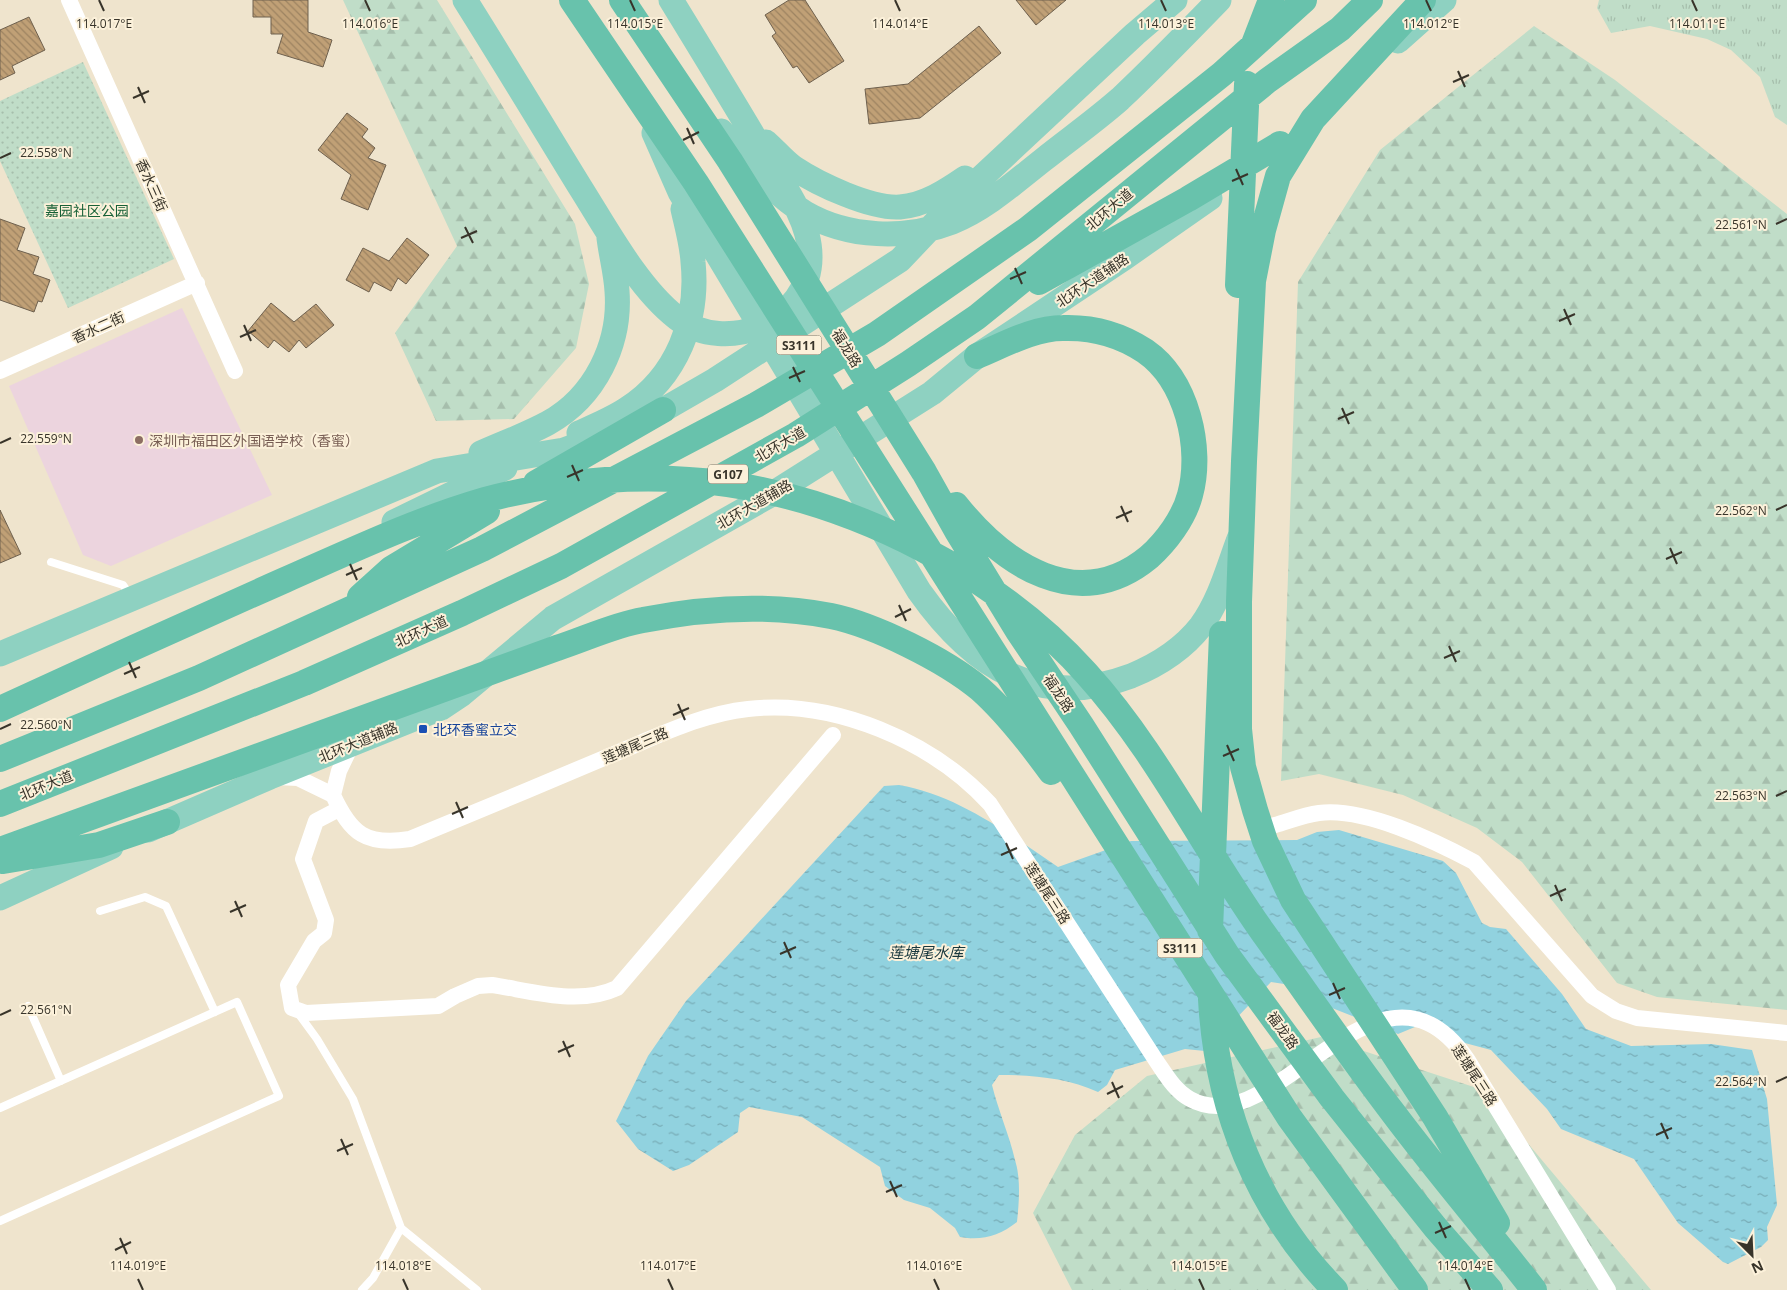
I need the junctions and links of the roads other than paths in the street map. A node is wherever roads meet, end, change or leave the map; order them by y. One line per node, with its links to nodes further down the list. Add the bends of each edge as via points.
1 (70, 0): 21 (street, 香水三街)
2 (465, 0): 20 (main road)
3 (568, 0): 14 (main road)
4 (572, 0): 14 (highway)
5 (622, 0): 18 (highway, 福龙路, via 667,68)
6 (671, 0): 15 (main road)
7 (1175, 0): 16 (main road)
8 (1219, 0): 18 (main road, via 1118,100 1006,190 952,222 911,233 853,230 805,213)
9 (1271, 0): 59 (highway, via 1252,49 1247,84 1209,949 1212,1014 1220,1077 1242,1149 1267,1203 1298,1248)
10 (1304, 0): 33 (highway, via 1222,74 1028,230 877,334 652,461 482,549)
11 (1370, 0): 22 (highway, 北环大道 / G107, via 1340,29 1267,81)
12 (1423, 0): 29 (highway, via 1313,119 1278,176 1258,250 1254,282)
13 (1444, 0): 17 (main road, 北环大道辅路)
14 (589, 26): 19 (highway, via 636,93)
15 (746, 123): 16 (main road, via 793,167 854,198 900,207 941,194); 20 (main road, via 796,210 806,231 810,254 802,290 776,317 744,333 726,336 695,329 664,308)
16 (1033, 131): 26 (main road, via 953,204 900,260)
17 (1280, 144): 22 (highway); 23 (main road, 北环大道辅路, via 1124,258)
18 (736, 159): 28 (highway, 福龙路 / S3111)
19 (688, 187): 29 (main road, via 869,511 918,592 956,638 976,655 1019,680 1053,689 1090,688 1115,682 1166,659 1201,625 1218,596); 31 (main road, via 694,302 683,343 671,366 643,398 612,418 410,513); 40 (highway, S3111, via 969,612 1042,728)
20 (608, 231): 27 (main road, via 617,290 617,315 606,360 595,380 576,402 550,422)
21 (196, 283): 24 (street, 香水二街); 25 (street, 香水三街)
22 (977, 317): 42 (highway, 北环大道 / G107, via 796,435 561,566 304,682)
23 (977, 356): 28 (highway, via 1029,334 1061,328 1094,329 1123,339 1146,352 1162,368 1179,395 1191,424 1195,446 1190,496 1177,524 1159,548 1119,576 1092,584 1065,581 1011,560 976,530); 37 (main road, 北环大道辅路, via 932,392 772,494 553,618 441,708)
24 (0, 371)
25 (236, 371)
26 (663, 410): 27 (main road, via 564,450); 33 (highway, via 391,569)
27 (437, 471): 32 (main road)
28 (924, 472): 61 (highway, 福龙路 / S3111, via 1018,631 1228,954 1332,1098)
29 (1242, 530): 62 (highway, via 1239,729 1243,767 1265,842 1293,900 1435,1117)
30 (51, 562): 32 (lane, via 123,585)
31 (304, 572): 35 (highway); 62 (highway, via 385,535 485,500 539,488 588,482 660,479 735,486 790,496 914,545 979,582 1041,630 1084,671 1137,735 1233,890 1394,1115)
32 (132, 599): 34 (main road)
33 (341, 614): 38 (highway, via 199,678)
34 (0, 654)
35 (0, 709)
36 (833, 735): 51 (street, via 616,988 586,997 485,986 455,996 438,1006)
37 (351, 746): 39 (main road, 北环大道辅路); 41 (street, via 339,771)
38 (0, 760)
39 (270, 777): 41 (street, via 298,778); 43 (main road, 北环大道辅路)
40 (1066, 782): 45 (highway, via 979,689 939,661 880,633 832,616 788,610 720,609 642,620 557,648); 60 (highway, S3111, via 1144,891 1289,1117)
41 (336, 802): 51 (street, via 316,821 303,859 326,920 324,933 314,941 288,985 292,1008); 63 (street, 莲塘尾三路, via 349,825 361,834 378,840 410,839 695,721 749,708 824,711 847,718 926,752 976,790 1000,818 1157,1062 1182,1094 1191,1100 1222,1105 1236,1102 1272,1086 1377,1021 1408,1017 1426,1022 1450,1038 1467,1058)
42 (0, 804)
43 (167, 822): 46 (highway, via 99,845); 47 (main road, 北环大道辅路)
44 (1275, 825): 52 (street, via 1319,813 1344,812 1379,821 1449,848 1474,862 1592,996 1605,1006 1637,1018)
45 (0, 850)
46 (0, 862)
47 (0, 898)
48 (100, 912): 50 (lane, via 145,897 166,906)
49 (28, 1006): 53 (lane)
50 (215, 1012): 53 (lane); 55 (lane, via 237,1002 279,1096)
51 (297, 1012): 56 (lane, via 317,1038 353,1099)
52 (1787, 1033)
53 (61, 1081): 54 (lane)
54 (0, 1108)
55 (0, 1220)
56 (402, 1228): 57 (lane); 58 (lane)
57 (362, 1290)
58 (477, 1290)
59 (1335, 1290)
60 (1415, 1290)
61 (1490, 1290)
62 (1534, 1290)
63 (1608, 1290)

